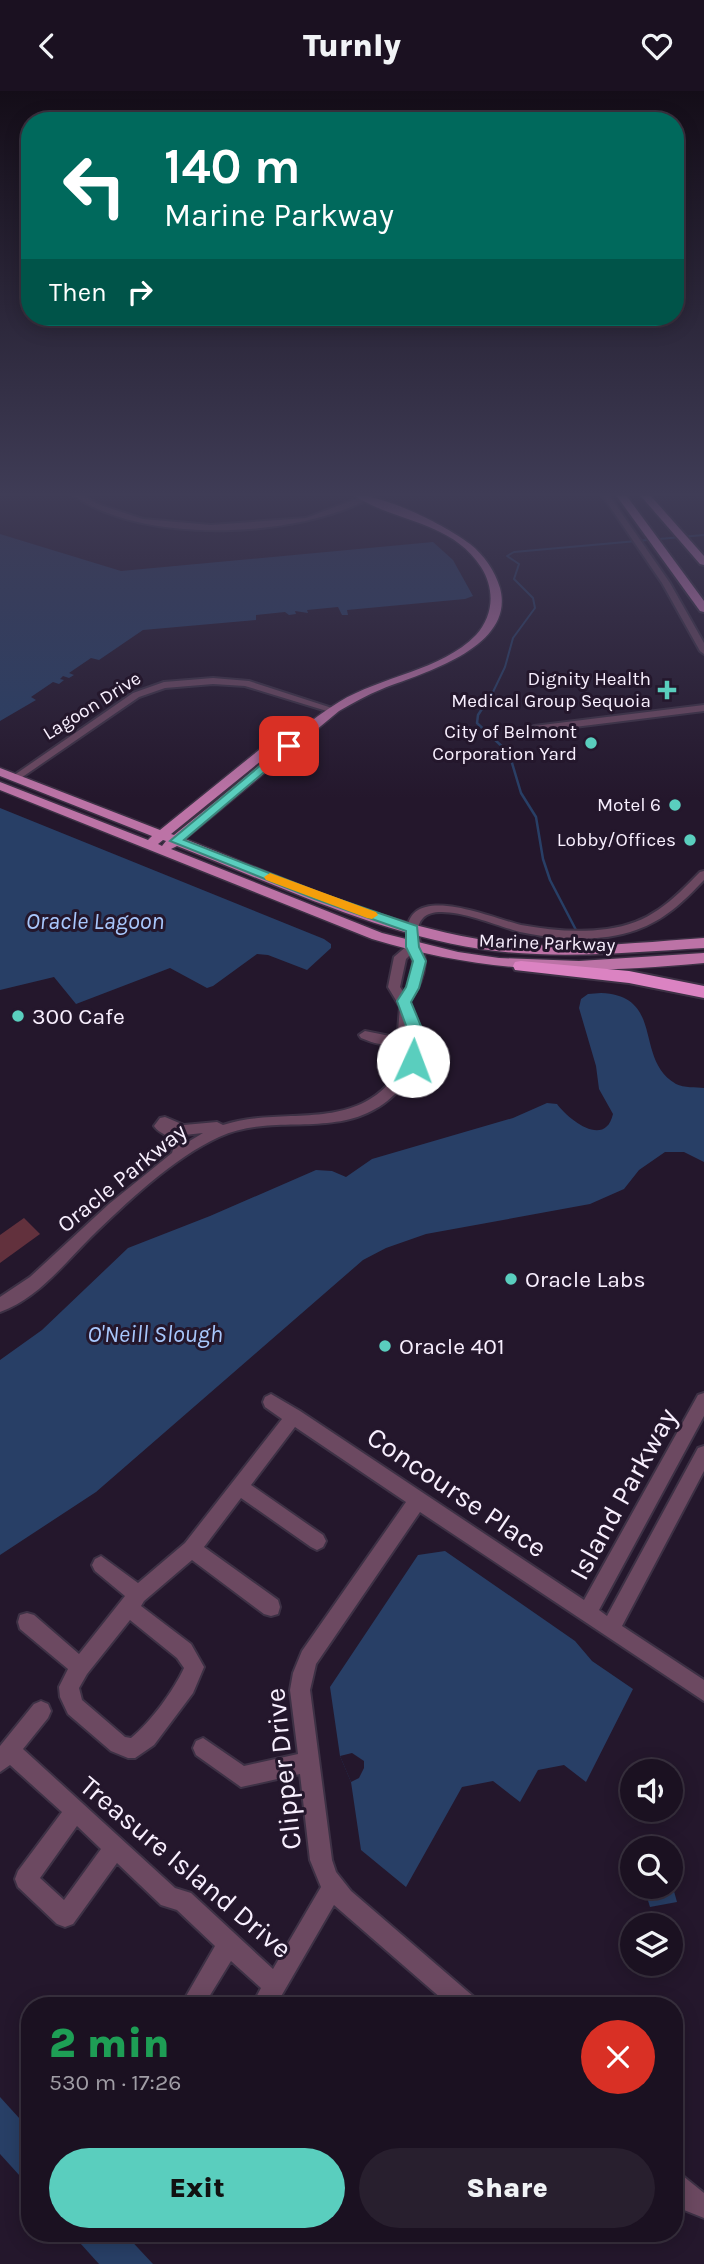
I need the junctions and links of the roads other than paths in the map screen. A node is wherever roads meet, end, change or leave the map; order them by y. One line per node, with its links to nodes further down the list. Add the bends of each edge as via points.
1 (497, 596): 4 (main road, via 497,610 486,630 465,649)
2 (673, 596): 3 (street)
3 (704, 651)
4 (328, 708): 8 (street, Lagoon Drive, via 246,683 194,683 149,695); 10 (main road)
5 (704, 708): 6 (street)
6 (534, 729)
7 (0, 772): 8 (main road, Marine Parkway)
8 (19, 779): 10 (main road, Marine Parkway)
9 (0, 786): 11 (main road, Marine Parkway)
10 (169, 838): 11 (main road); 12 (main road); 14 (main road, Marine Parkway)
11 (149, 845): 12 (main road, Marine Parkway)
12 (163, 851): 16 (main road, Marine Parkway)
13 (704, 874): 14 (street, via 664,911 610,932 539,933 439,908 420,914)
14 (413, 929): 15 (main road, Marine Parkway, via 472,943 541,950); 16 (street)
15 (704, 943)
16 (412, 947): 18 (main road, Marine Parkway); 20 (street, via 419,961 413,988); 20 (street, Oracle Parkway, via 400,957 394,986)
17 (704, 958): 18 (main road, Marine Parkway, via 632,965)
18 (521, 966): 19 (highway, via 629,977)
19 (704, 992)
20 (404, 1001): 21 (street, via 406,1025 399,1037 388,1043); 22 (street, Oracle Parkway, via 415,1031 413,1061 378,1101 326,1121)
21 (365, 1035)
22 (241, 1124): 23 (street, Oracle Parkway, via 202,1140); 23 (street, via 194,1131 165,1122 161,1126 176,1133 182,1143)
23 (177, 1158): 24 (street, Oracle Parkway, via 96,1224 41,1277)
24 (0, 1305)
25 (704, 1400): 36 (street, Island Parkway)
26 (271, 1402): 27 (street, Concourse Place)
27 (294, 1416): 29 (street); 30 (street, Concourse Place)
28 (704, 1454): 38 (street)
29 (239, 1487): 31 (street); 32 (street)
30 (418, 1500): 36 (street, Concourse Place); 44 (street, Clipper Drive, via 309,1658 300,1690)
31 (317, 1541)
32 (191, 1549): 34 (street); 35 (street)
33 (101, 1565): 34 (street)
34 (134, 1602): 39 (street); 39 (street, via 184,1651 194,1667 186,1686 143,1743 122,1747 75,1707 69,1686)
35 (271, 1607)
36 (587, 1613): 38 (street, Concourse Place)
37 (27, 1622): 39 (street)
38 (611, 1628): 40 (street, Concourse Place)
39 (80, 1667)
40 (704, 1691)
41 (41, 1711): 43 (street)
42 (203, 1748): 44 (street, via 241,1777)
43 (5, 1756): 45 (street, Treasure Island Drive)
44 (308, 1762): 47 (street, Clipper Drive, via 321,1860)
45 (75, 1811): 46 (street, Treasure Island Drive); 46 (street, via 26,1879 65,1916)
46 (116, 1848): 48 (street, Treasure Island Drive)
47 (332, 1887): 49 (street, Treasure Island Drive); 52 (street, Clipper Drive)
48 (229, 1944): 49 (street, Treasure Island Drive); 50 (street)
49 (275, 1986): 51 (street)
50 (197, 1997)
51 (268, 1997)
52 (457, 1997)
53 (683, 2193): 54 (street)
54 (704, 2206)

